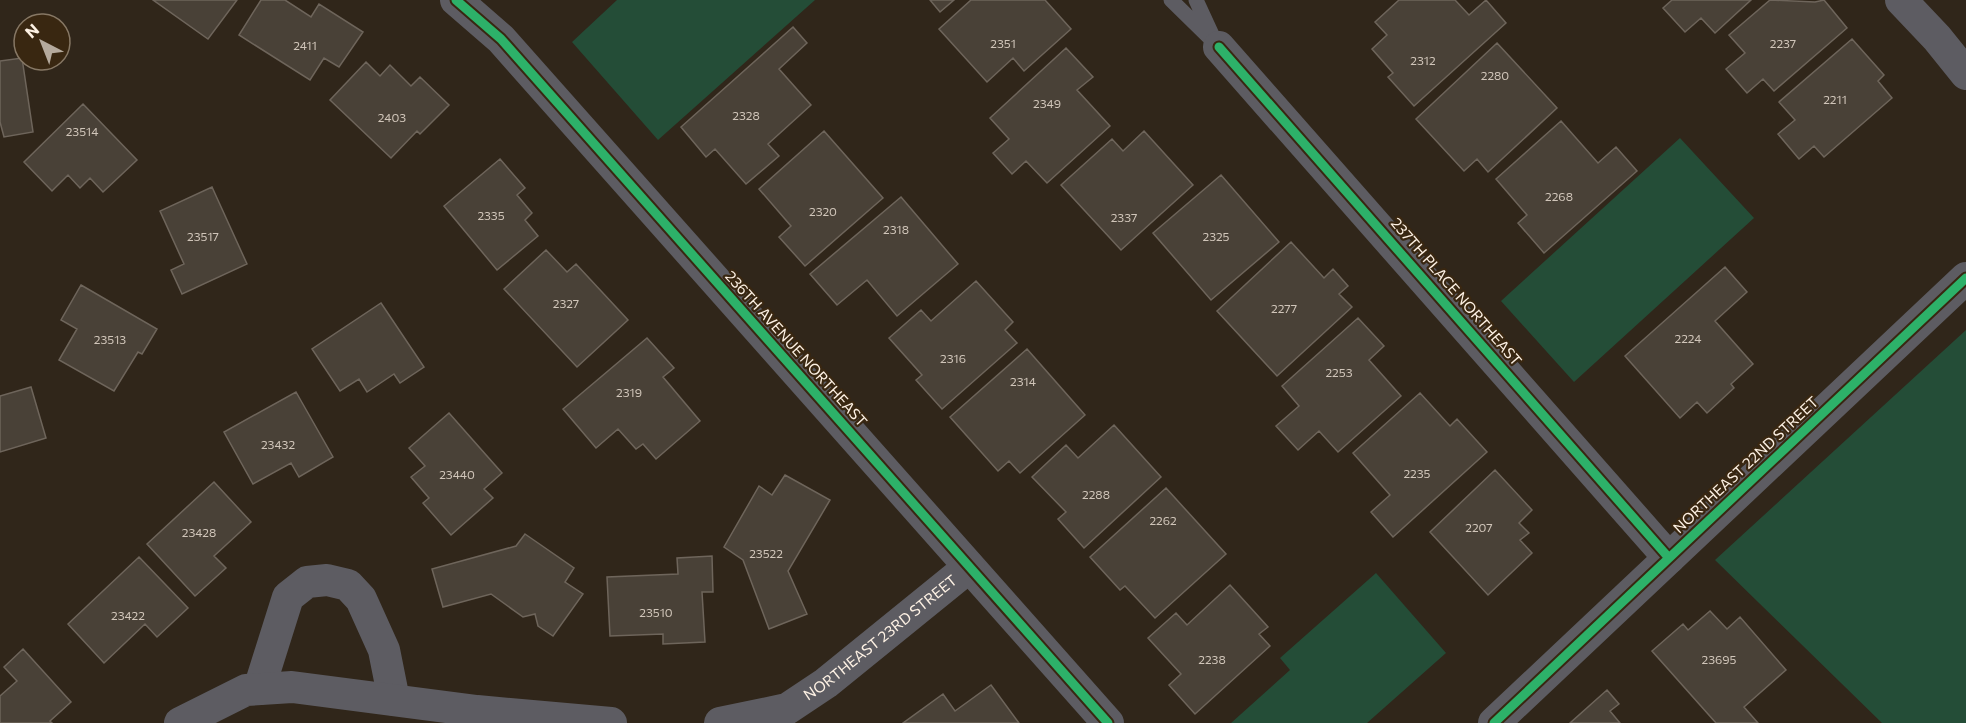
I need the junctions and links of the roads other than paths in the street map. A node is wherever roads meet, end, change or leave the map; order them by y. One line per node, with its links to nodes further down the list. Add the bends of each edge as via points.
1 (456, 0): 9 (street, 236TH AVENUE NORTHEAST, via 501,39)
2 (1171, 0): 5 (lane)
3 (1196, 0): 5 (lane)
4 (1901, 0): 6 (street)
5 (1219, 47): 8 (street, 237TH PLACE NORTHEAST)
6 (1966, 74)
7 (1966, 278): 8 (street, NORTHEAST 22ND STREET)
8 (1669, 558): 17 (street, NORTHEAST 22ND STREET)
9 (969, 567): 15 (street, NORTHEAST 23RD STREET, via 826,683 787,709); 16 (street, 236TH AVENUE NORTHEAST)
10 (253, 689): 11 (street, via 292,687); 11 (street, via 288,597 307,582 327,580 348,585 361,599 384,650); 13 (street)
11 (394, 700): 12 (street)
12 (476, 717): 14 (street)
13 (180, 723)
14 (611, 723)
15 (720, 723)
16 (1108, 723)
17 (1494, 723)

